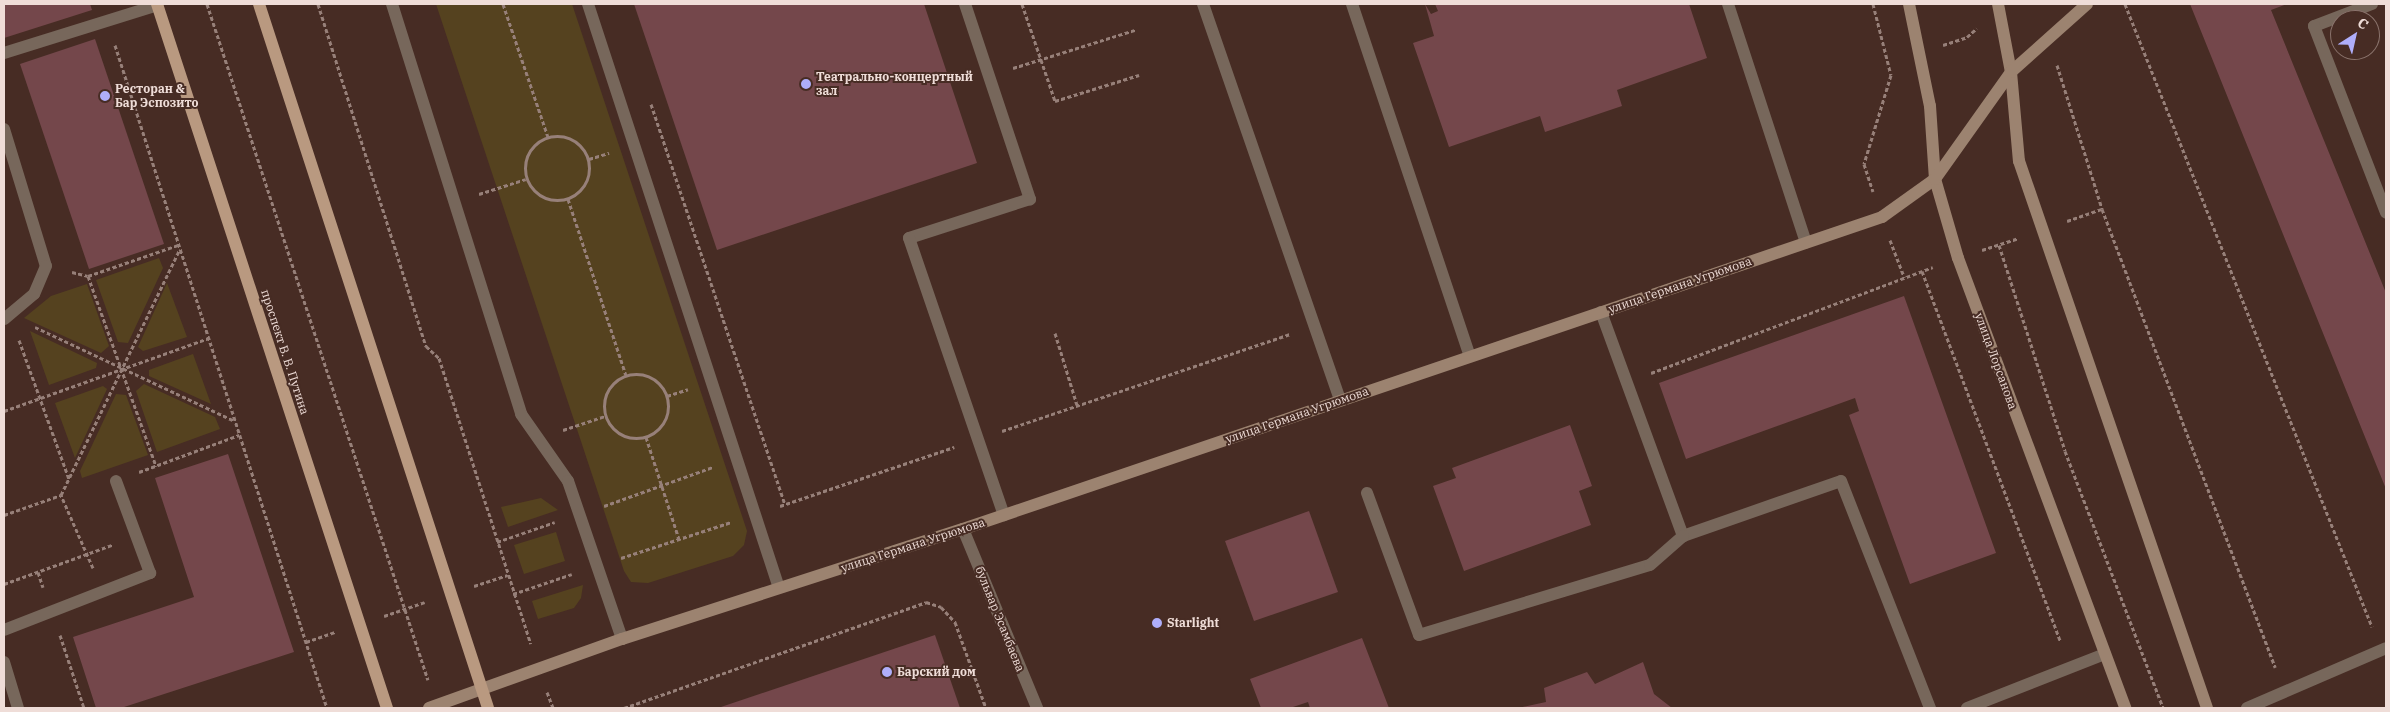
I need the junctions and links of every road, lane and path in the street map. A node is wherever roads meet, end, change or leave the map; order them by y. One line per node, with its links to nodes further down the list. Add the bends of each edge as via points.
1 (158, 4): 19 (street); 95 (main road, проспект В. В. Путина)
2 (207, 4): 93 (path)
3 (259, 4): 91 (main road)
4 (318, 4): 83 (path, via 426,346 439,358)
5 (392, 4): 36 (street)
6 (504, 4): 31 (path)
7 (588, 4): 67 (street)
8 (965, 4): 28 (street)
9 (1022, 4): 24 (path)
10 (1203, 4): 49 (street)
11 (1352, 4): 52 (street)
12 (1728, 4): 40 (street)
13 (1872, 4): 25 (path)
14 (1908, 4): 23 (street, улица Лорсанова)
15 (2087, 4): 21 (street, улица Германа Угрюмова)
16 (2125, 4): 99 (path)
17 (2372, 4): 38 (street, via 2314,26)
18 (1999, 5): 23 (path, via 1967,37); 26 (street)
19 (107, 21): 22 (street); 42 (path)
20 (1135, 30): 24 (path)
21 (2049, 39): 26 (street, улица Германа Угрюмова); 37 (path)
22 (4, 53)
23 (1920, 53): 25 (path); 34 (street, улица Лорсанова, via 1930,106)
24 (1041, 59): 27 (path, via 1055,101); 28 (path)
25 (1887, 62): 32 (path, via 1891,75)
26 (2011, 72): 34 (street, улица Германа Угрюмова); 39 (street, via 2019,161)
27 (1139, 75)
28 (989, 76): 65 (street, via 1030,199 909,238)
29 (650, 100): 66 (path)
30 (4, 129): 44 (street)
31 (548, 137): 33 (path, via 533,146 525,162); 35 (path, via 565,136 580,145 588,159 589,176 581,190)
32 (1864, 164)
33 (526, 179): 35 (path, via 536,193 551,200); 36 (path)
34 (1935, 179): 40 (street, улица Германа Угрюмова, via 1882,217); 43 (street, улица Лорсанова)
35 (568, 199): 54 (path)
36 (454, 203): 64 (street, via 521,414)
37 (2102, 209): 39 (path); 105 (path)
38 (2386, 213)
39 (2041, 230): 41 (path); 120 (street)
40 (1806, 243): 47 (street, улица Германа Угрюмова)
41 (1998, 244): 43 (path); 119 (path, via 2065,451)
42 (179, 246): 46 (path); 51 (path); 53 (path)
43 (1958, 258): 45 (path); 100 (street, улица Лорсанова)
44 (46, 266): 46 (path); 48 (street, via 34,294)
45 (1922, 271): 55 (path, via 1813,315); 103 (path)
46 (88, 276): 53 (path)
47 (1601, 312): 52 (street, улица Германа Угрюмова); 55 (street)
48 (7, 317): 53 (path); 56 (path)
49 (1315, 326): 57 (street); 58 (path)
50 (1055, 333): 58 (path)
51 (209, 338): 53 (path); 61 (path)
52 (1470, 356): 57 (street, улица Германа Угрюмова)
53 (123, 369): 56 (path); 61 (path); 68 (path); 69 (path)
54 (626, 375): 60 (path, via 612,384 604,399); 63 (path, via 650,378 667,396 668,413 660,428)
55 (1626, 382): 81 (street)
56 (40, 399): 59 (path); 69 (path)
57 (1340, 400): 78 (street, улица Германа Угрюмова)
58 (1078, 405): 65 (path)
59 (4, 411)
60 (605, 416): 63 (path, via 615,430 630,438); 64 (path)
61 (236, 421): 62 (path)
62 (239, 435): 68 (path); 98 (path)
63 (646, 437): 71 (path)
64 (538, 438): 75 (street, via 568,481)
65 (978, 439): 74 (path); 78 (street)
66 (767, 449): 67 (path); 74 (path)
67 (737, 459): 71 (path); 76 (street)
68 (156, 466): 70 (path)
69 (69, 479): 73 (path)
70 (116, 481): 80 (street)
71 (662, 485): 75 (path); 82 (path)
72 (1367, 493): 81 (street, via 1419,635 1650,565)
73 (61, 495): 77 (path); 84 (path)
74 (785, 504): 76 (path)
75 (579, 514): 83 (path); 85 (street)
76 (755, 514): 82 (path); 89 (street)
77 (4, 515)
78 (1004, 515): 79 (street, улица Германа Угрюмова)
79 (963, 529): 89 (street, улица Германа Угрюмова); 115 (street, бульвар Эсамбаева)
80 (136, 536): 84 (path); 90 (street, via 150,573)
81 (1683, 536): 116 (street, via 1841,481)
82 (679, 539): 85 (path)
83 (496, 542): 87 (path)
84 (88, 554): 86 (path); 90 (path)
85 (597, 566): 92 (path); 97 (street)
86 (38, 572): 88 (path); 94 (path)
87 (507, 575): 91 (path); 92 (path)
88 (4, 584)
89 (779, 588): 97 (street, улица Германа Угрюмова)
90 (102, 592): 94 (street)
91 (450, 594): 93 (path); 104 (main road)
92 (513, 594): 102 (path)
93 (405, 609): 95 (path); 106 (path)
94 (51, 611): 96 (street); 108 (path)
95 (359, 624): 98 (path); 110 (main road, проспект В. В. Путина)
96 (4, 630)
97 (622, 639): 102 (street, улица Германа Угрюмова)
98 (306, 642): 109 (path)
99 (2384, 650): 105 (street)
100 (2105, 654): 103 (street); 118 (street, улица Лорсанова)
101 (4, 662): 107 (street)
102 (539, 667): 104 (street, улица Германа Угрюмова); 112 (path)
103 (2070, 668): 117 (street)
104 (481, 689): 106 (street, улица Германа Угрюмова); 111 (main road)
105 (2284, 693): 121 (street)
106 (432, 707)
107 (18, 708)
108 (84, 708)
109 (327, 708)
110 (387, 708)
111 (488, 708)
112 (553, 708)
113 (624, 708): 114 (path, via 926,602 941,607 955,622)
114 (986, 708)
115 (1037, 708)
116 (1930, 708)
117 (1967, 708)
118 (2125, 708)
119 (2163, 708)
120 (2207, 708)
121 (2247, 708)

